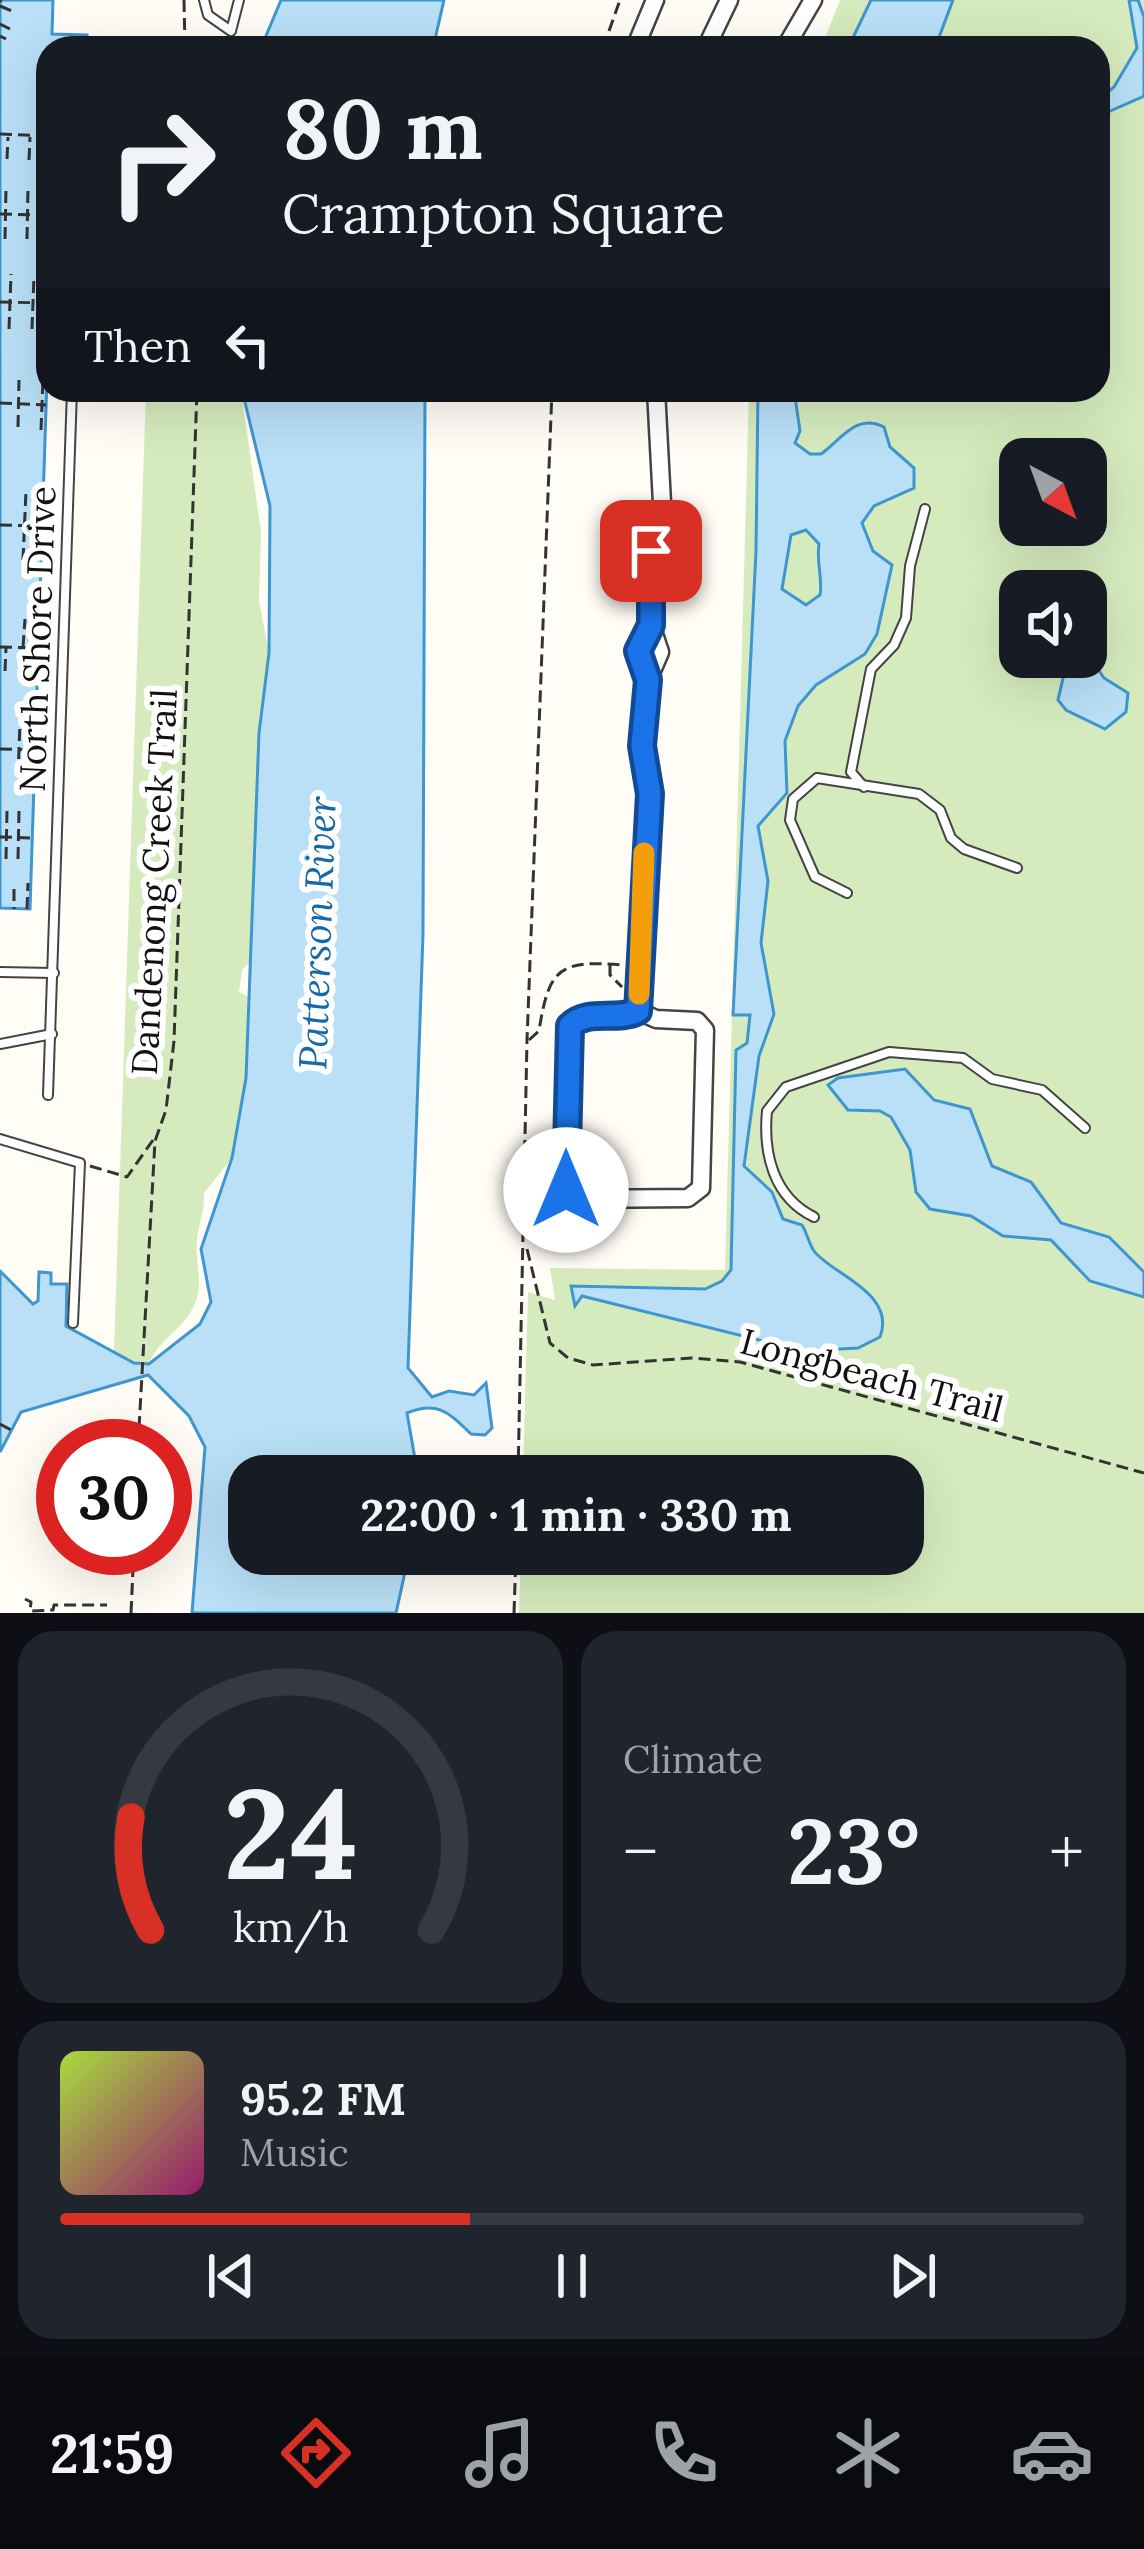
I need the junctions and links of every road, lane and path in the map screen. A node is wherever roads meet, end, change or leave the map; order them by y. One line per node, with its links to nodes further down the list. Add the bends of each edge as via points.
1 (184, 0): 12 (path)
2 (204, 0): 3 (lane, via 208,15 231,31)
3 (239, 0)
4 (620, 0): 13 (path)
5 (655, 0): 14 (street)
6 (729, 0): 15 (street)
7 (813, 0): 16 (street)
8 (0, 3): 9 (path)
9 (14, 12)
10 (0, 24): 11 (path)
11 (10, 29)
12 (185, 36)
13 (607, 36)
14 (640, 36)
15 (712, 36)
16 (792, 36)
17 (0, 134): 18 (path)
18 (8, 134): 19 (path); 21 (path)
19 (29, 135): 20 (path); 22 (path)
20 (36, 135)
21 (7, 159)
22 (29, 160)
23 (6, 189): 25 (path)
24 (28, 189): 26 (path)
25 (3, 214): 26 (path); 28 (path)
26 (28, 214): 27 (path); 29 (path)
27 (36, 214)
28 (5, 238)
29 (27, 239)
30 (11, 274): 33 (path)
31 (34, 274): 34 (path)
32 (0, 302): 33 (path)
33 (10, 302): 34 (path); 35 (path)
34 (33, 303): 36 (path)
35 (9, 329)
36 (32, 329)
37 (19, 380): 44 (path)
38 (44, 402): 45 (path)
39 (71, 402): 84 (lane, North Shore Drive)
40 (197, 402): 93 (path, Dandenong Creek Trail, via 174,1040)
41 (552, 402): 88 (path)
42 (657, 402): 82 (street, via 662,503 648,569 651,625 638,651 648,680 642,746 650,794)
43 (0, 403): 44 (path)
44 (19, 404): 45 (path); 46 (path)
45 (44, 405): 47 (path)
46 (18, 427)
47 (41, 430)
48 (26, 491): 51 (path)
49 (925, 509): 67 (lane, via 906,618 871,669 851,772)
50 (0, 525): 51 (path)
51 (24, 526): 52 (path); 53 (path)
52 (42, 526)
53 (23, 560)
54 (25, 619): 56 (path)
55 (3, 647): 56 (path); 58 (path)
56 (26, 647): 57 (path); 59 (path)
57 (39, 648)
58 (5, 671)
59 (29, 674)
60 (20, 722): 63 (path)
61 (33, 723): 64 (path)
62 (0, 749): 63 (path)
63 (19, 749): 64 (path); 65 (path)
64 (33, 750): 66 (path)
65 (18, 777)
66 (30, 777)
67 (864, 787): 75 (lane, via 931,800 964,850); 78 (lane, via 817,778 793,799 790,820 815,878)
68 (7, 811): 70 (path)
69 (20, 812): 71 (path)
70 (3, 837): 71 (path); 73 (path)
71 (19, 837): 72 (path); 74 (path)
72 (33, 838)
73 (6, 859)
74 (18, 859)
75 (1017, 868)
76 (28, 883): 80 (path)
77 (14, 889): 79 (path)
78 (848, 892)
79 (14, 909)
80 (27, 909)
81 (610, 964): 82 (path); 85 (path, via 616,982); 88 (path, via 558,971 547,985 539,1031)
82 (640, 966): 85 (street)
83 (0, 972): 84 (lane)
84 (54, 973): 87 (lane, North Shore Drive)
85 (639, 992): 86 (street)
86 (638, 1011): 86 (street, via 697,1021 705,1030 701,1188 688,1198 575,1199 565,1183 569,1029 580,1017)
87 (52, 1034): 89 (lane); 90 (lane, North Shore Drive)
88 (527, 1040): 96 (path)
89 (0, 1044)
90 (48, 1095)
91 (1085, 1128): 95 (lane, via 1042,1090 992,1079 963,1058 873,1055 786,1087 767,1111 772,1170)
92 (0, 1139): 94 (lane)
93 (155, 1141): 94 (path, via 128,1177); 98 (path, Dandenong Creek Trail)
94 (80, 1163): 97 (lane)
95 (814, 1217)
96 (525, 1241): 101 (path); 102 (path, Longbeach Trail, via 550,1343 577,1361 740,1362)
97 (73, 1323)
98 (140, 1419)
99 (0, 1424): 100 (path)
100 (11, 1430)
101 (519, 1455)
102 (1144, 1474)
103 (133, 1575): 107 (path)
104 (515, 1575): 108 (path)
105 (25, 1599): 106 (path, via 30,1611)
106 (107, 1605)
107 (131, 1613)
108 (514, 1613)

